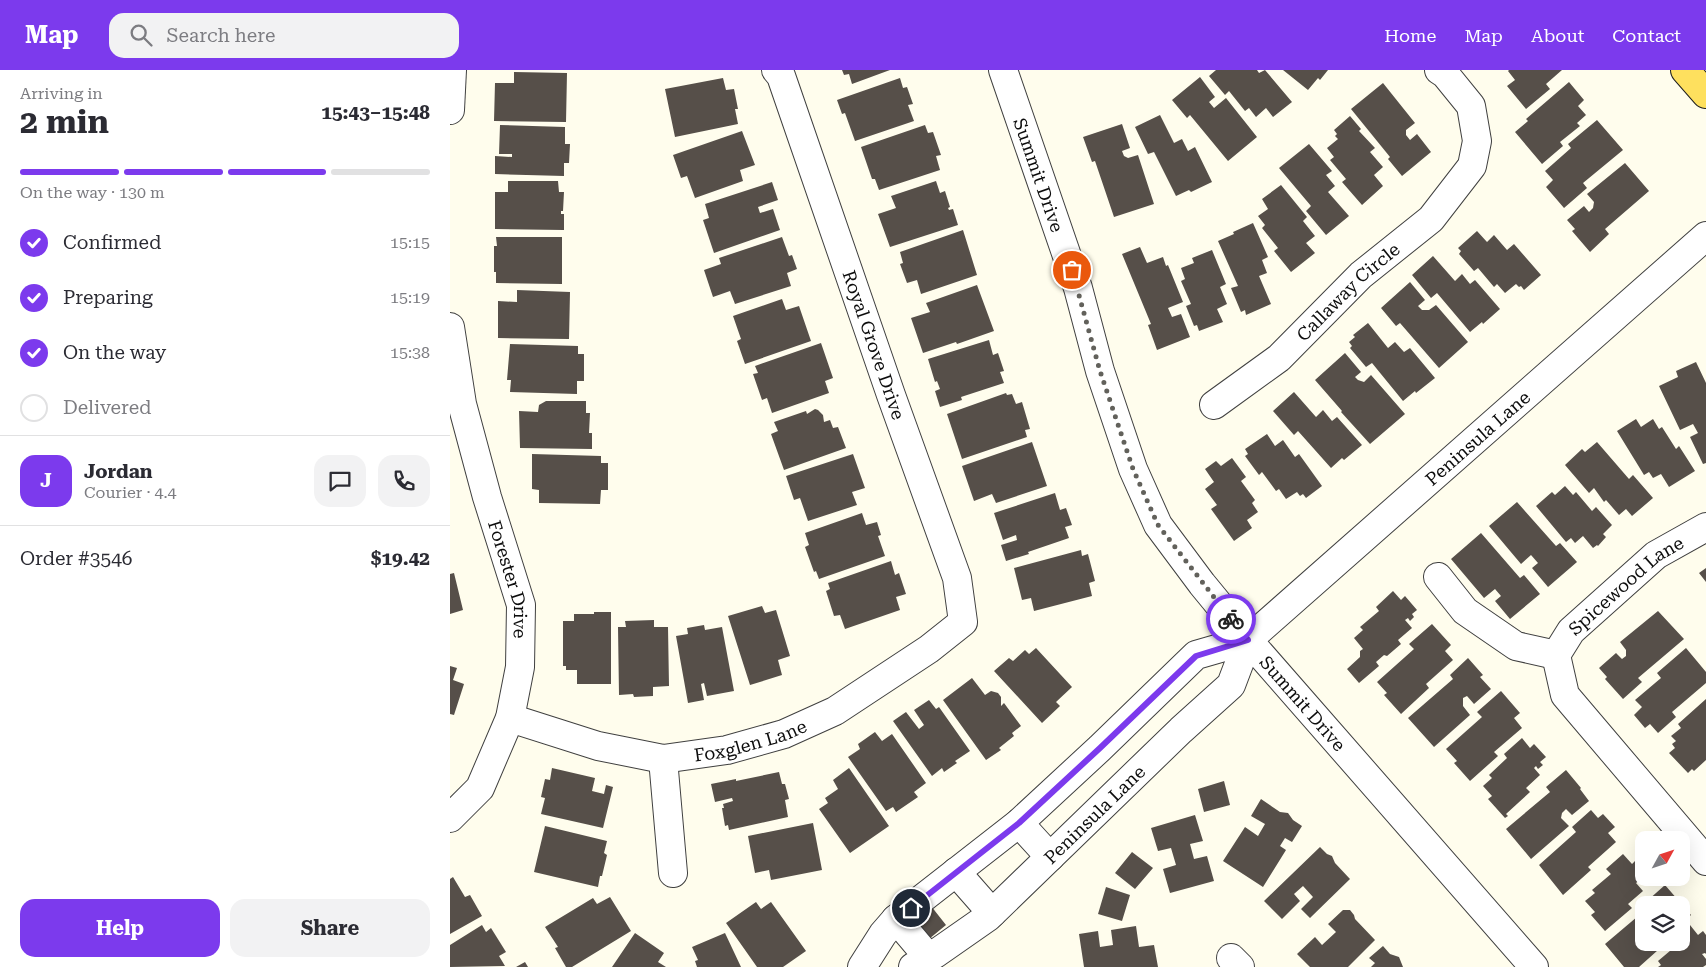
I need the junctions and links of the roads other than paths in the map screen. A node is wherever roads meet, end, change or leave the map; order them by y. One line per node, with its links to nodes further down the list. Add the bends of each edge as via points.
1 (452, 70): 7 (street)
2 (776, 70): 13 (street, Royal Grove Drive, via 781,76 890,395 957,578)
3 (1003, 70): 14 (street, Summit Drive, via 1078,288 1100,371 1133,469 1158,525)
4 (1439, 70): 10 (street, Callaway Circle, via 1471,106 1477,141 1472,166 1431,219 1361,275 1279,358)
5 (1685, 70): 6 (main road)
6 (1706, 94)
7 (450, 110)
8 (1706, 236): 14 (street, Peninsula Lane)
9 (450, 327): 16 (street, Forester Drive, via 462,404 521,605 520,667)
10 (1214, 405)
11 (1706, 527): 15 (street, Spicewood Lane, via 1656,555 1571,631)
12 (1438, 577): 15 (street, via 1465,611 1516,646)
13 (963, 622): 17 (street, Foxglen Lane, via 929,649 835,711 784,734 727,750)
14 (1248, 640): 19 (street, Peninsula Lane, via 1196,656); 20 (street, Peninsula Lane, via 1231,685); 28 (street, Summit Drive)
15 (1556, 655): 21 (street, via 1565,695)
16 (510, 718): 17 (street, Foxglen Lane, via 598,746); 18 (street, Forester Drive, via 480,788)
17 (663, 760): 23 (street)
18 (450, 818)
19 (1019, 823): 20 (street); 22 (street, Peninsula Lane)
20 (1050, 858): 24 (street, Peninsula Lane)
21 (1706, 862)
22 (956, 872): 24 (street); 25 (street, Peninsula Lane)
23 (674, 873)
24 (992, 914): 26 (street, Peninsula Lane)
25 (889, 927): 26 (street); 27 (street, Peninsula Lane)
26 (921, 962)
27 (862, 967)
28 (1534, 967)

